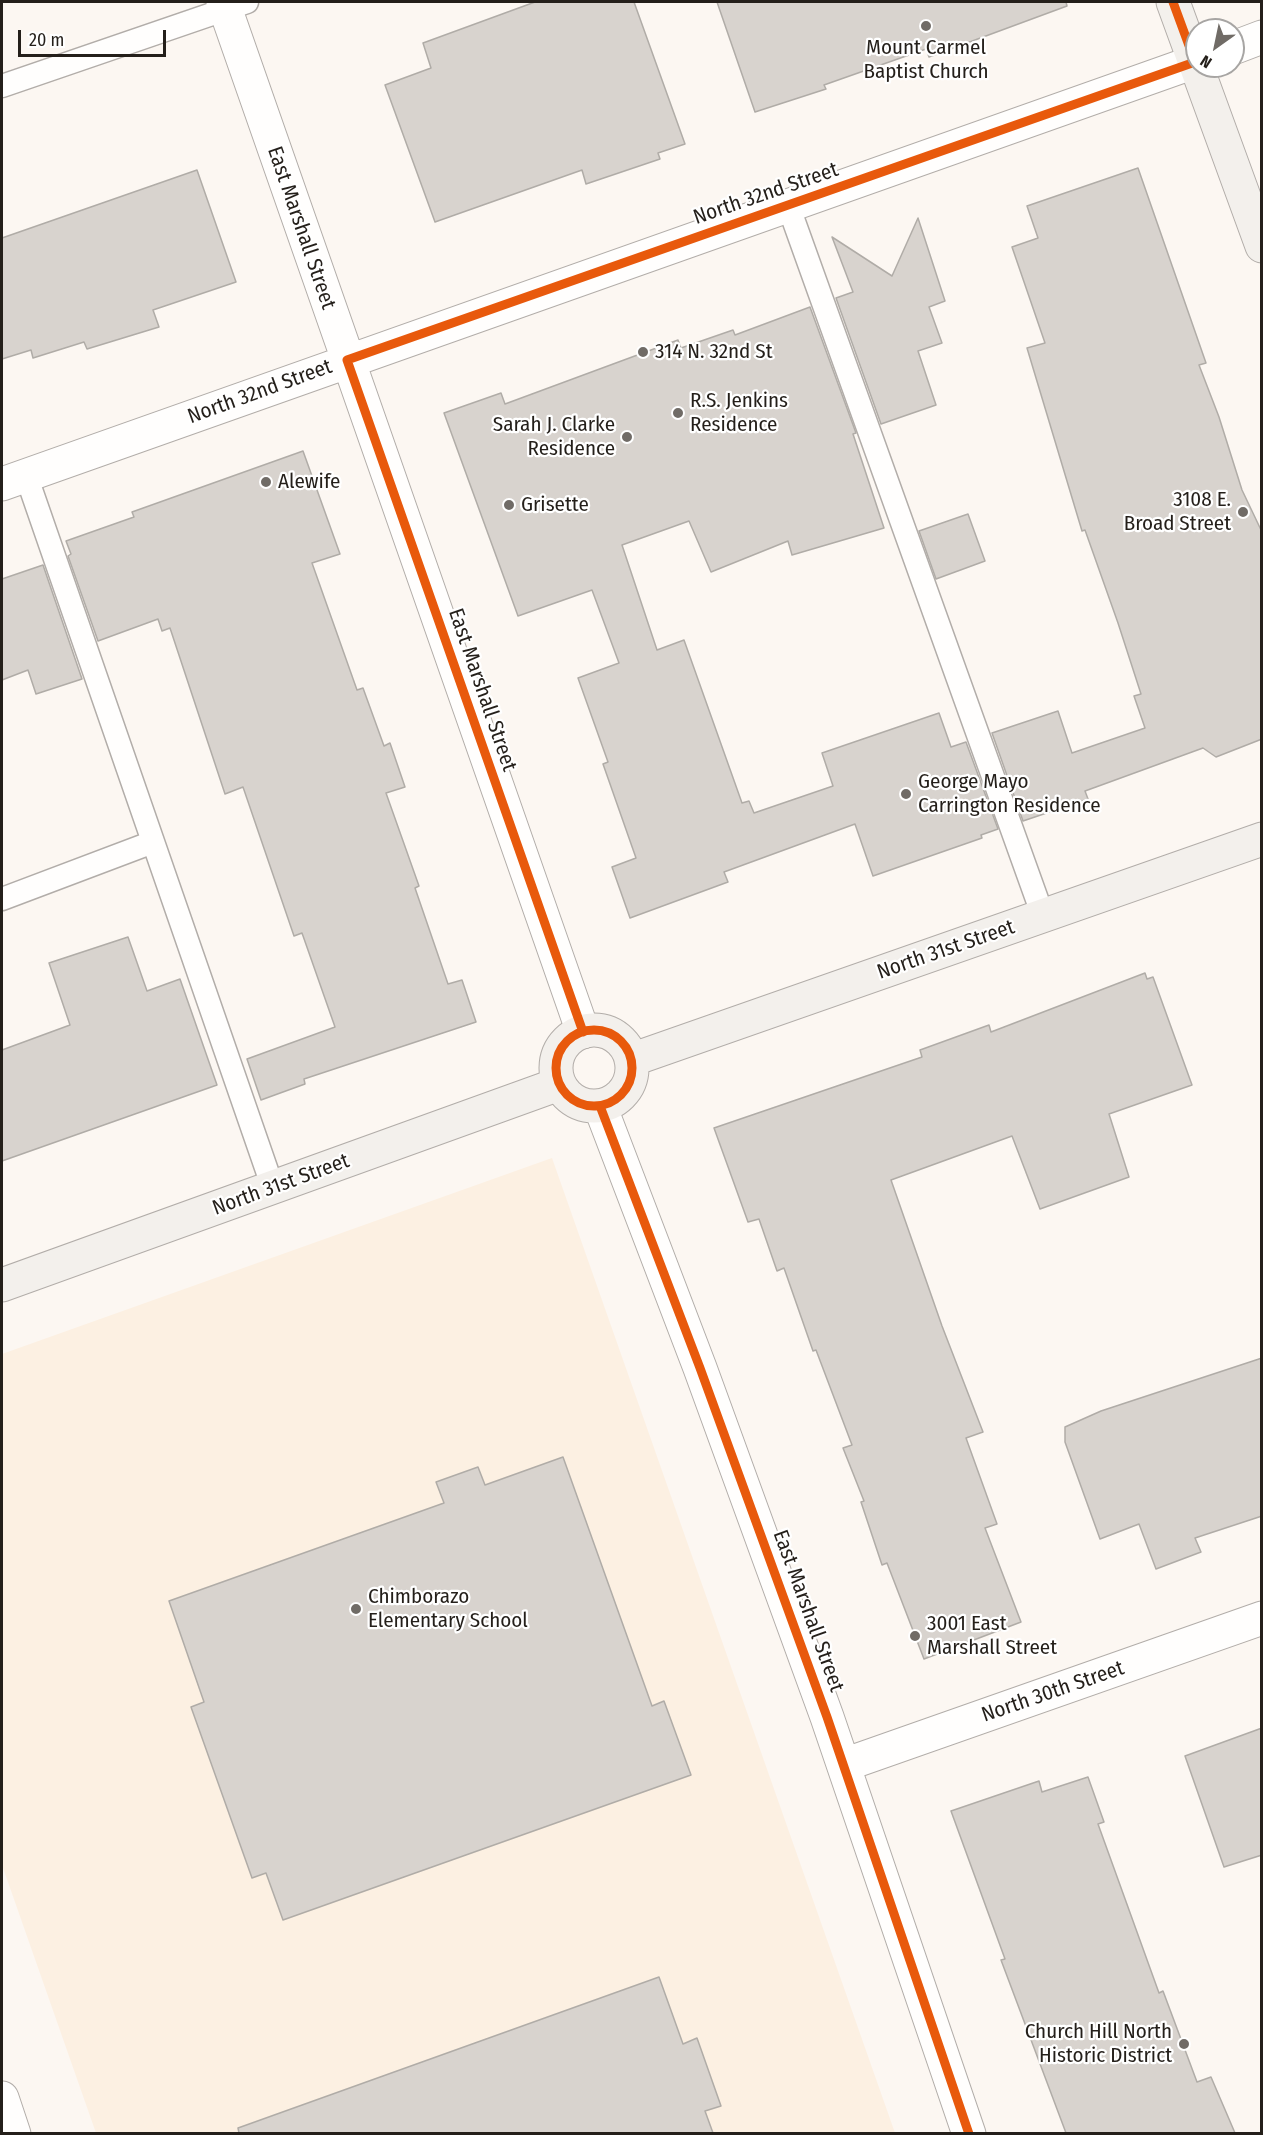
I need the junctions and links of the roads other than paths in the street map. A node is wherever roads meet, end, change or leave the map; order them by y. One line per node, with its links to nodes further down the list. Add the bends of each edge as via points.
1 (1173, 2): 3 (street)
2 (232, 4): 8 (lane); 11 (street, East Marshall Street)
3 (1185, 33)
4 (1262, 37): 5 (street)
5 (1245, 43)
6 (1185, 66): 9 (street, North 32nd Street)
7 (1202, 78): 10 (street)
8 (2, 86)
9 (788, 206): 11 (street, North 32nd Street); 16 (lane)
10 (1262, 246)
11 (347, 360): 12 (street, North 32nd Street); 17 (street, East Marshall Street)
12 (14, 479): 14 (lane)
13 (1262, 839): 16 (street, North 31st Street)
14 (153, 842): 15 (lane); 21 (lane)
15 (2, 899)
16 (1043, 916): 18 (street, North 31st Street)
17 (583, 1032): 18 (street, via 607,1033 618,1039); 19 (street, via 562,1048 557,1059)
18 (631, 1060): 20 (street, via 629,1084 622,1094)
19 (559, 1084): 20 (street, via 576,1102); 21 (street, North 31st Street)
20 (600, 1106): 24 (street, East Marshall Street)
21 (273, 1188): 22 (street, North 31st Street)
22 (2, 1285)
23 (1262, 1618): 24 (street, North 30th Street)
24 (844, 1766): 27 (street, East Marshall Street)
25 (2, 2098): 26 (street)
26 (14, 2133)
27 (969, 2133)

